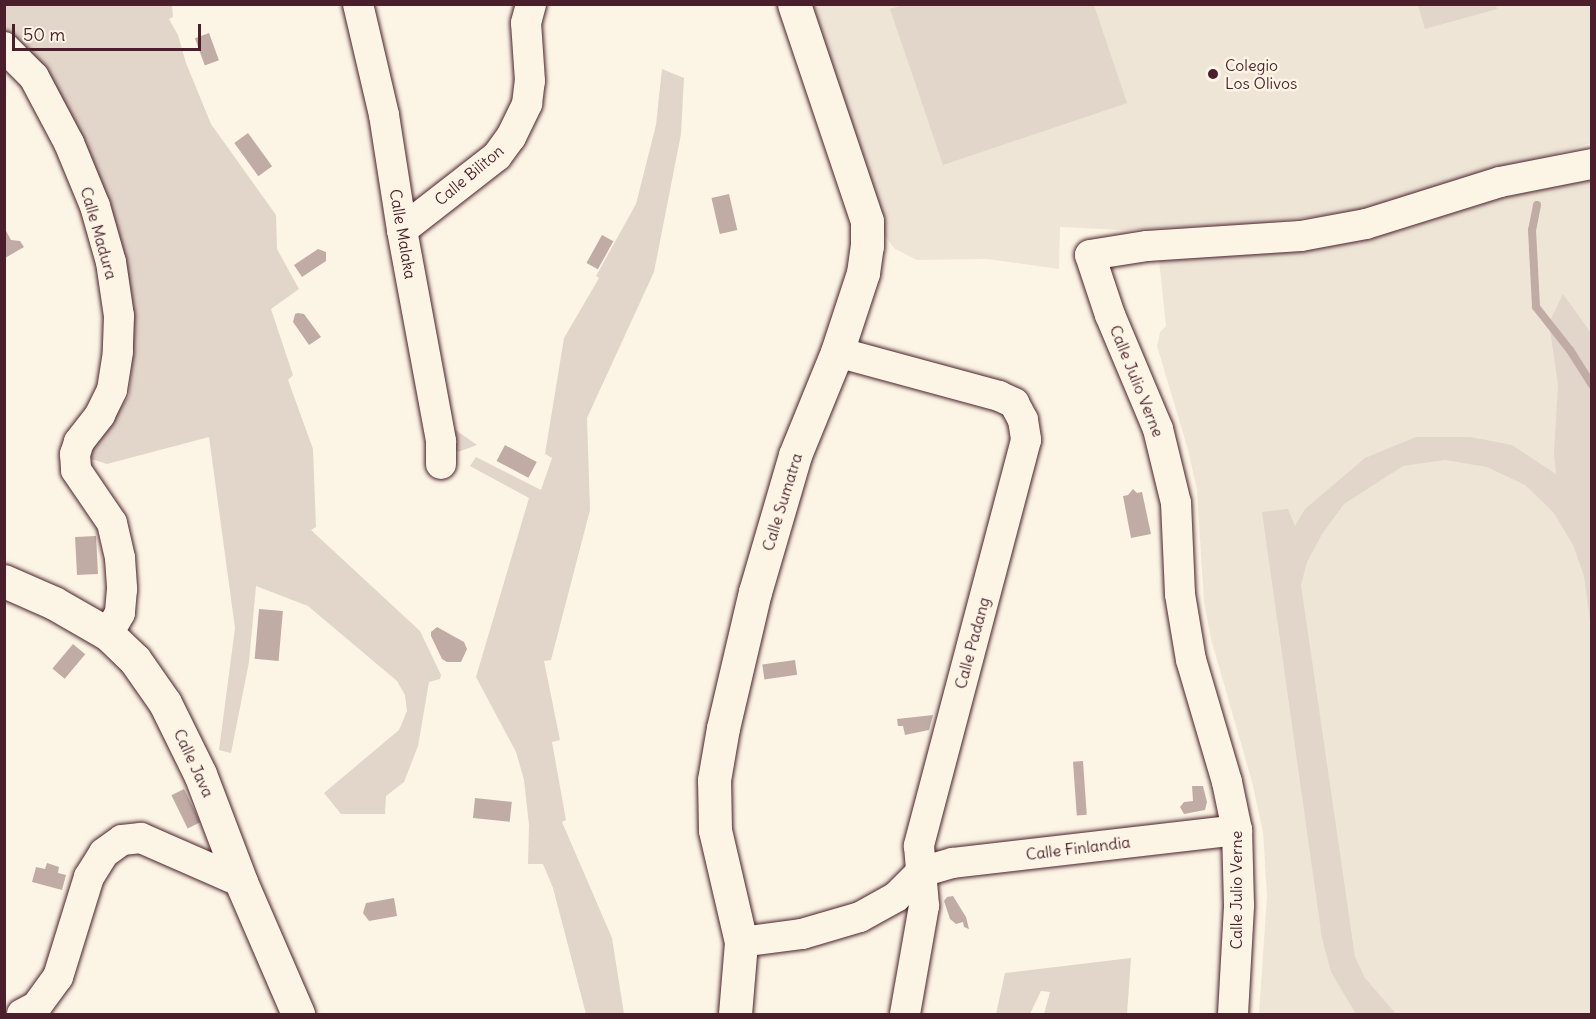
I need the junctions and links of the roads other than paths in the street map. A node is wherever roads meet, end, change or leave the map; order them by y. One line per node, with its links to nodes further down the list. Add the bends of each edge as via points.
1 (358, 4): 6 (street, Calle Malaka, via 384,115)
2 (531, 4): 6 (street, Calle Biliton, via 526,23 530,81 527,104 512,138 497,156)
3 (794, 4): 7 (street, Calle Sumatra, via 867,221 863,273)
4 (4, 47): 10 (street, Calle Madura, via 34,77 69,143 95,206 111,262 119,316 112,390 75,454 76,470 112,522 120,558 120,613)
5 (1592, 164): 11 (street, Calle Julio Verne, via 1500,182 1366,224 1301,236 1146,246 1089,255 1158,429 1176,503 1180,594 1191,660)
6 (402, 231): 8 (street, Calle Malaka, via 441,441)
7 (837, 352): 12 (street, Calle Padang, via 1006,399 1014,403 1023,420 1026,440 919,846); 14 (street, Calle Sumatra, via 795,455 755,592 714,780 715,830)
8 (441, 464)
9 (4, 581): 10 (street, Calle Java, via 54,603)
10 (108, 634): 13 (street, Calle Java, via 135,660 165,703 200,774)
11 (1237, 830): 12 (street, Calle Finlandia, via 953,863); 19 (street, Calle Julio Verne, via 1239,905)
12 (921, 872): 14 (street, via 896,897 860,917 802,934); 18 (street, Calle Padang, via 924,906)
13 (241, 882): 15 (street, via 141,838 122,840 104,853 89,877 58,977 36,1007); 16 (street, Calle Java)
14 (741, 942): 17 (street, Calle Sumatra)
15 (22, 1014)
16 (298, 1014)
17 (735, 1014)
18 (905, 1014)
19 (1233, 1014)

